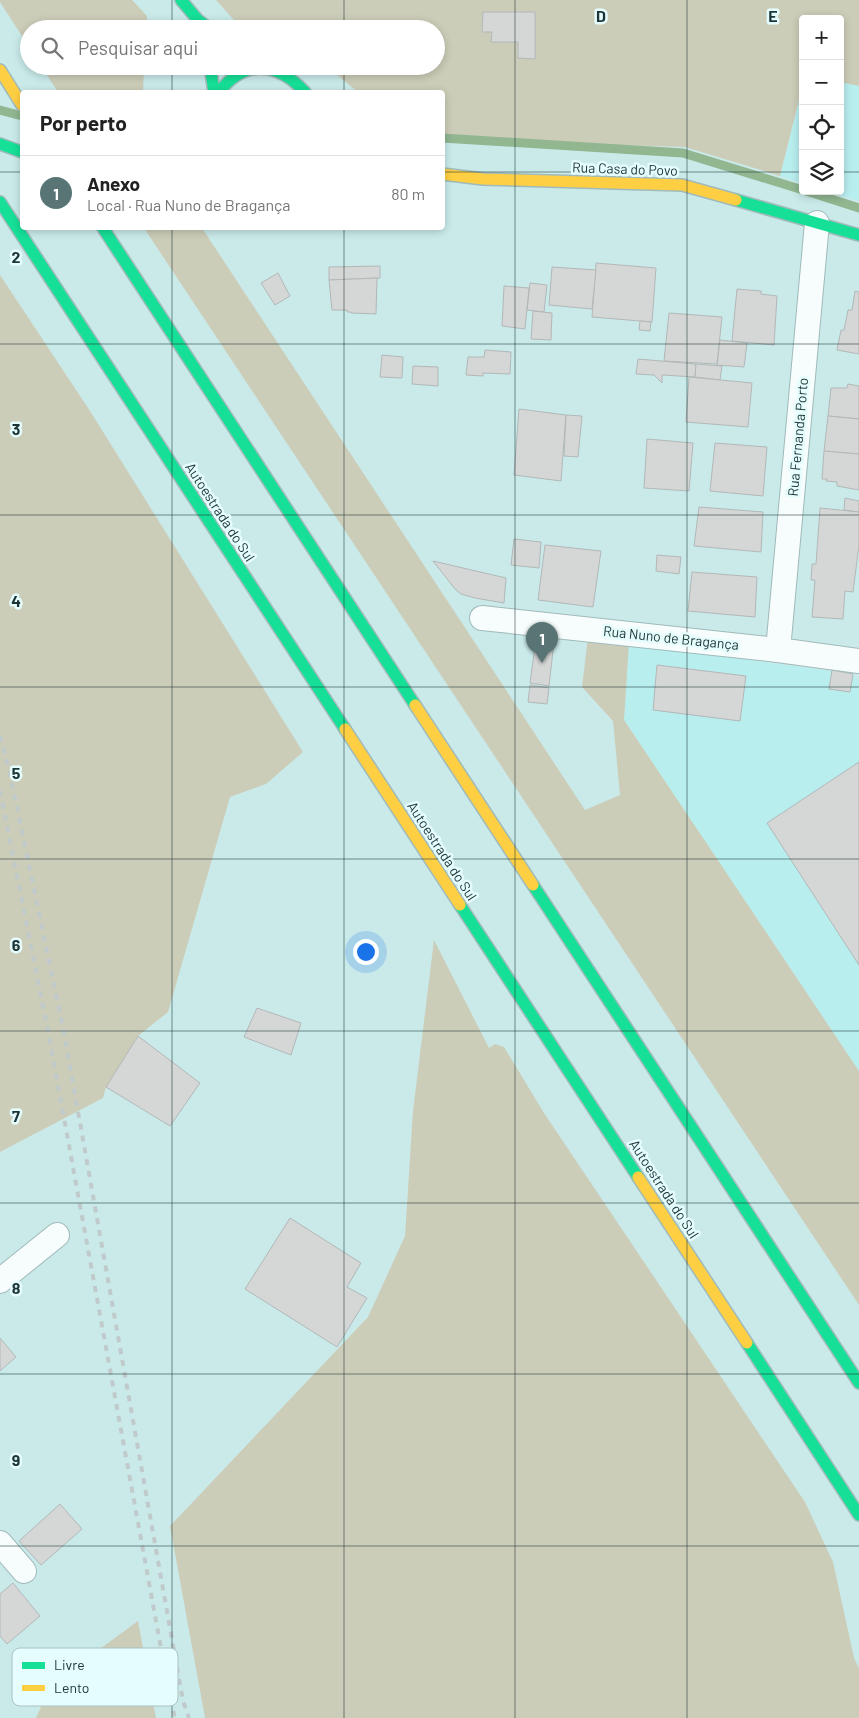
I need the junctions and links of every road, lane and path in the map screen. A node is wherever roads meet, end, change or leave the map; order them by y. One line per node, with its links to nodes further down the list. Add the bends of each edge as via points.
1 (181, 0): 2 (main road)
2 (197, 20)
3 (0, 70): 10 (main road)
4 (211, 75): 7 (main road)
5 (236, 75): 8 (main road)
6 (288, 75): 9 (main road)
7 (214, 90)
8 (221, 90)
9 (304, 90)
10 (20, 102)
11 (0, 144): 12 (main road)
12 (20, 151)
13 (445, 174): 15 (main road, Rua Casa do Povo, via 482,179 682,185)
14 (0, 202): 24 (main road, Autoestrada do Sul)
15 (818, 223): 17 (main road, Rua Casa do Povo); 19 (street, Rua Fernanda Porto)
16 (104, 230): 23 (main road)
17 (859, 235)
18 (482, 618): 19 (street, Rua Nuno de Bragança)
19 (778, 650): 20 (street, Rua Nuno de Bragança)
20 (859, 661)
21 (57, 1235): 22 (street)
22 (0, 1281)
23 (859, 1382)
24 (859, 1516)
25 (0, 1543): 26 (street)
26 (24, 1571)

